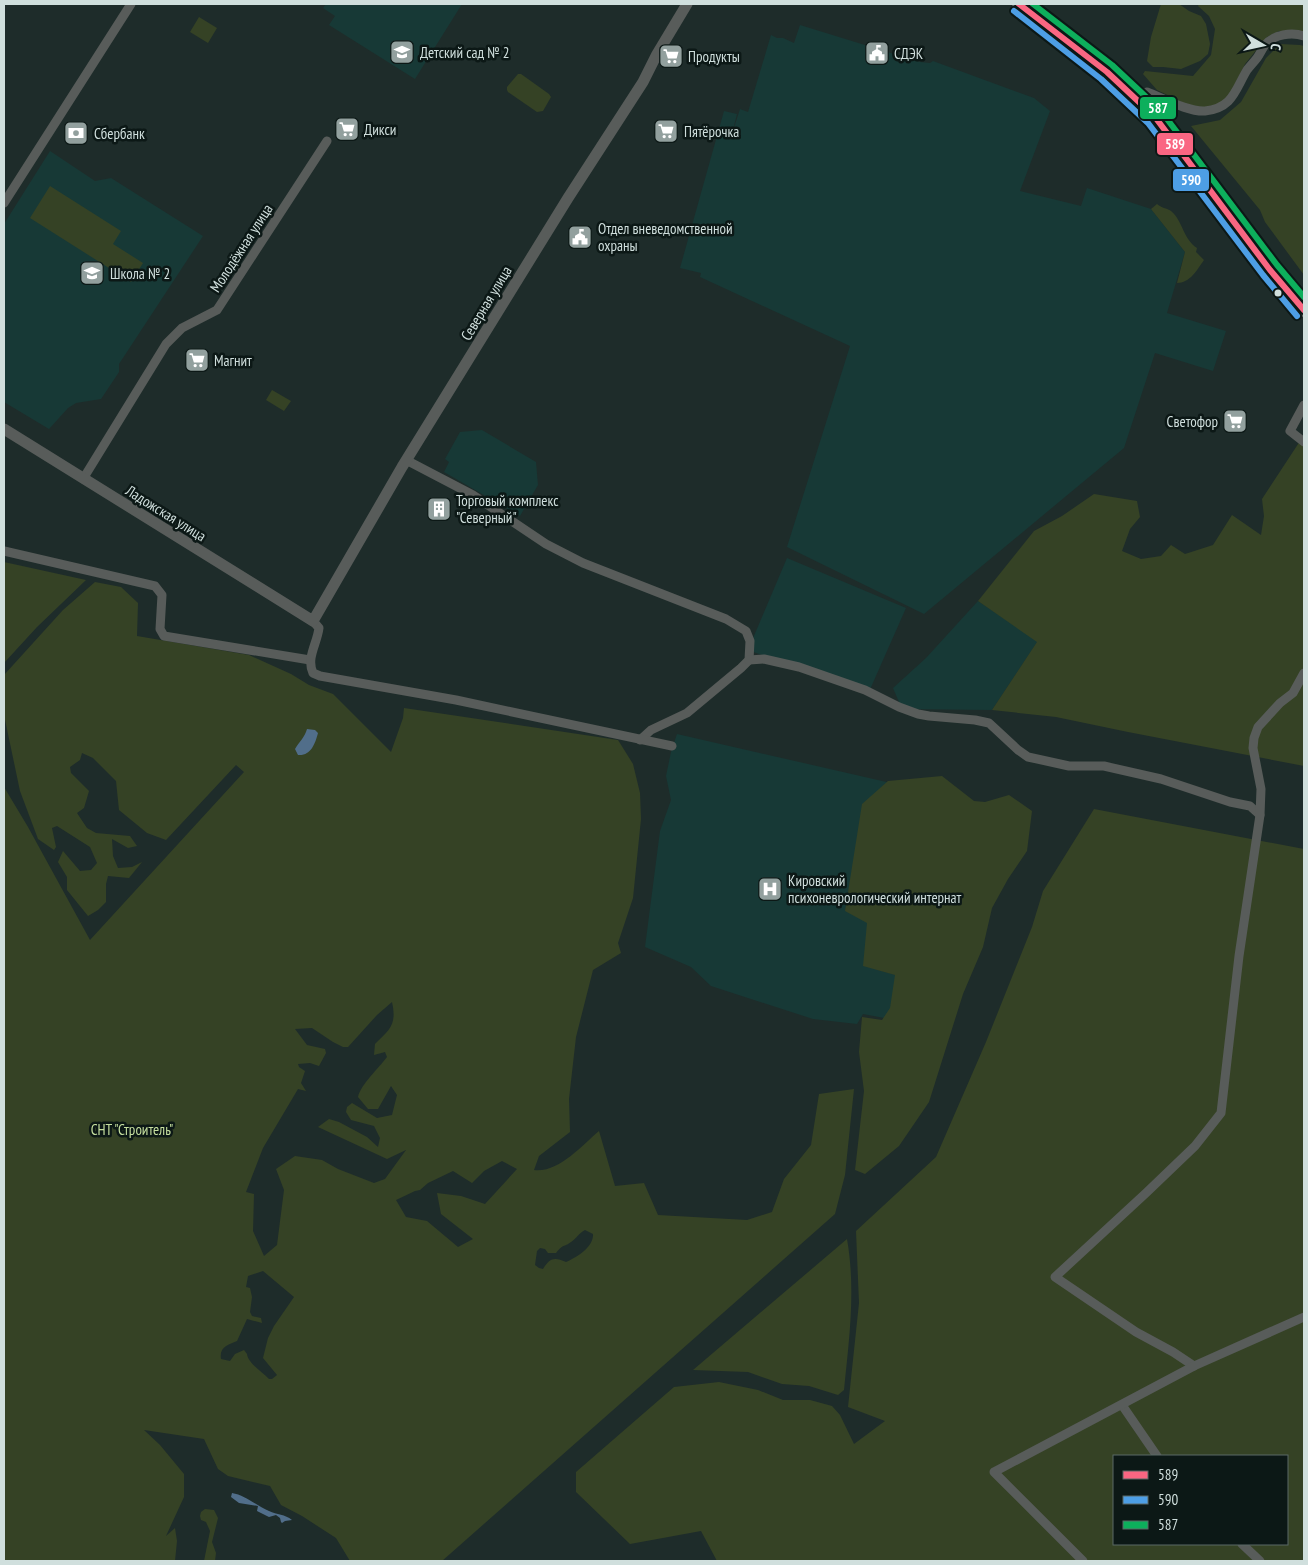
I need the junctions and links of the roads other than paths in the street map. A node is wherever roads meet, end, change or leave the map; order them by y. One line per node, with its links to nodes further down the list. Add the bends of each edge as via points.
1 (131, 4): 7 (street)
2 (687, 4): 12 (street, Северная улица, via 639,87)
3 (1019, 4): 5 (main road)
4 (1304, 36): 5 (street, via 1291,34 1266,44 1238,89 1222,106 1196,111 1146,92)
5 (1138, 99): 8 (main road, via 1169,134 1270,270)
6 (327, 141): 13 (street, Молодёжная улица, via 217,310 182,328 166,344)
7 (4, 203)
8 (1304, 310)
9 (1304, 405): 11 (street, via 1290,431)
10 (4, 429): 13 (street, Ладожская улица)
11 (1304, 442)
12 (406, 460): 15 (street, Северная улица); 17 (street, via 473,495 546,544 726,619 746,631 750,640)
13 (83, 478): 15 (street, Ладожская улица)
14 (4, 552): 16 (street, via 155,586 162,595 160,629 164,636)
15 (313, 621): 16 (street, via 319,628)
16 (310, 660): 19 (street, via 313,673 320,676 456,700)
17 (749, 660): 19 (street, via 687,714 650,730); 21 (street, via 764,659 799,667 865,690 918,714 989,724 1028,757 1069,766 1104,766 1161,779 1250,806)
18 (1304, 673): 21 (street, via 1293,693 1258,727 1254,738 1253,748 1262,789)
19 (640, 740): 20 (street)
20 (672, 746)
21 (1260, 815): 23 (street, via 1238,956 1221,1113 1195,1146 1055,1277 1136,1332)
22 (1304, 1317): 23 (street)
23 (1194, 1366): 24 (street)
24 (1122, 1404): 25 (street); 27 (street, via 994,1472)
25 (1155, 1455)
26 (1243, 1545): 28 (street)
27 (1083, 1561)
28 (1260, 1561)

